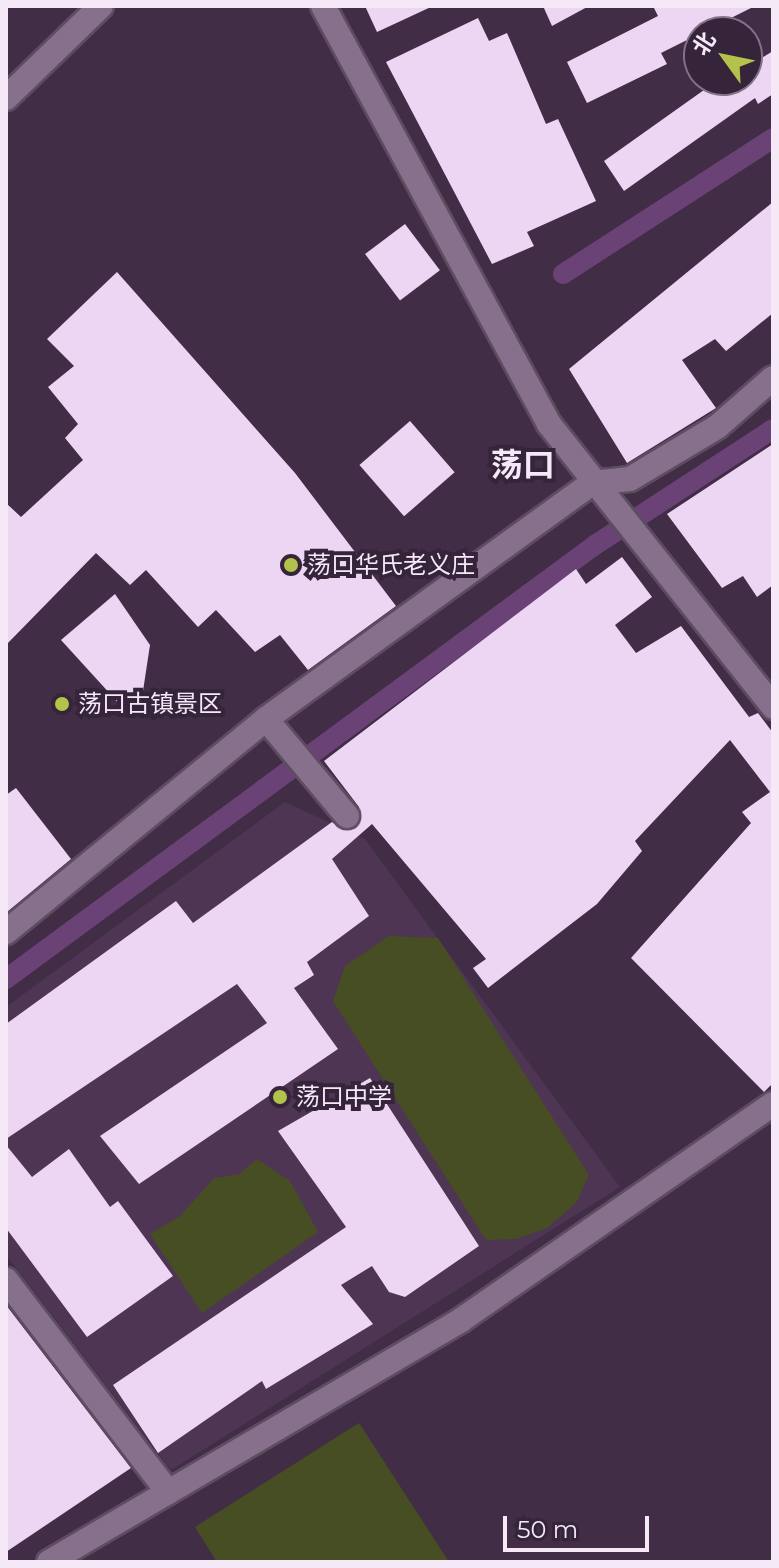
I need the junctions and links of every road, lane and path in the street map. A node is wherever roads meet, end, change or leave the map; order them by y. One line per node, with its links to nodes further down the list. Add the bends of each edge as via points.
1 (101, 6): 3 (street)
2 (323, 6): 5 (street, via 542,410)
3 (6, 98)
4 (773, 378): 5 (street, via 717,427 630,479)
5 (598, 491): 6 (street); 7 (street)
6 (773, 707)
7 (266, 719): 8 (street); 9 (street)
8 (347, 816)
9 (6, 932)
10 (773, 1104): 12 (street, via 461,1320)
11 (6, 1280): 12 (street)
12 (168, 1492): 13 (street)
13 (49, 1562)

